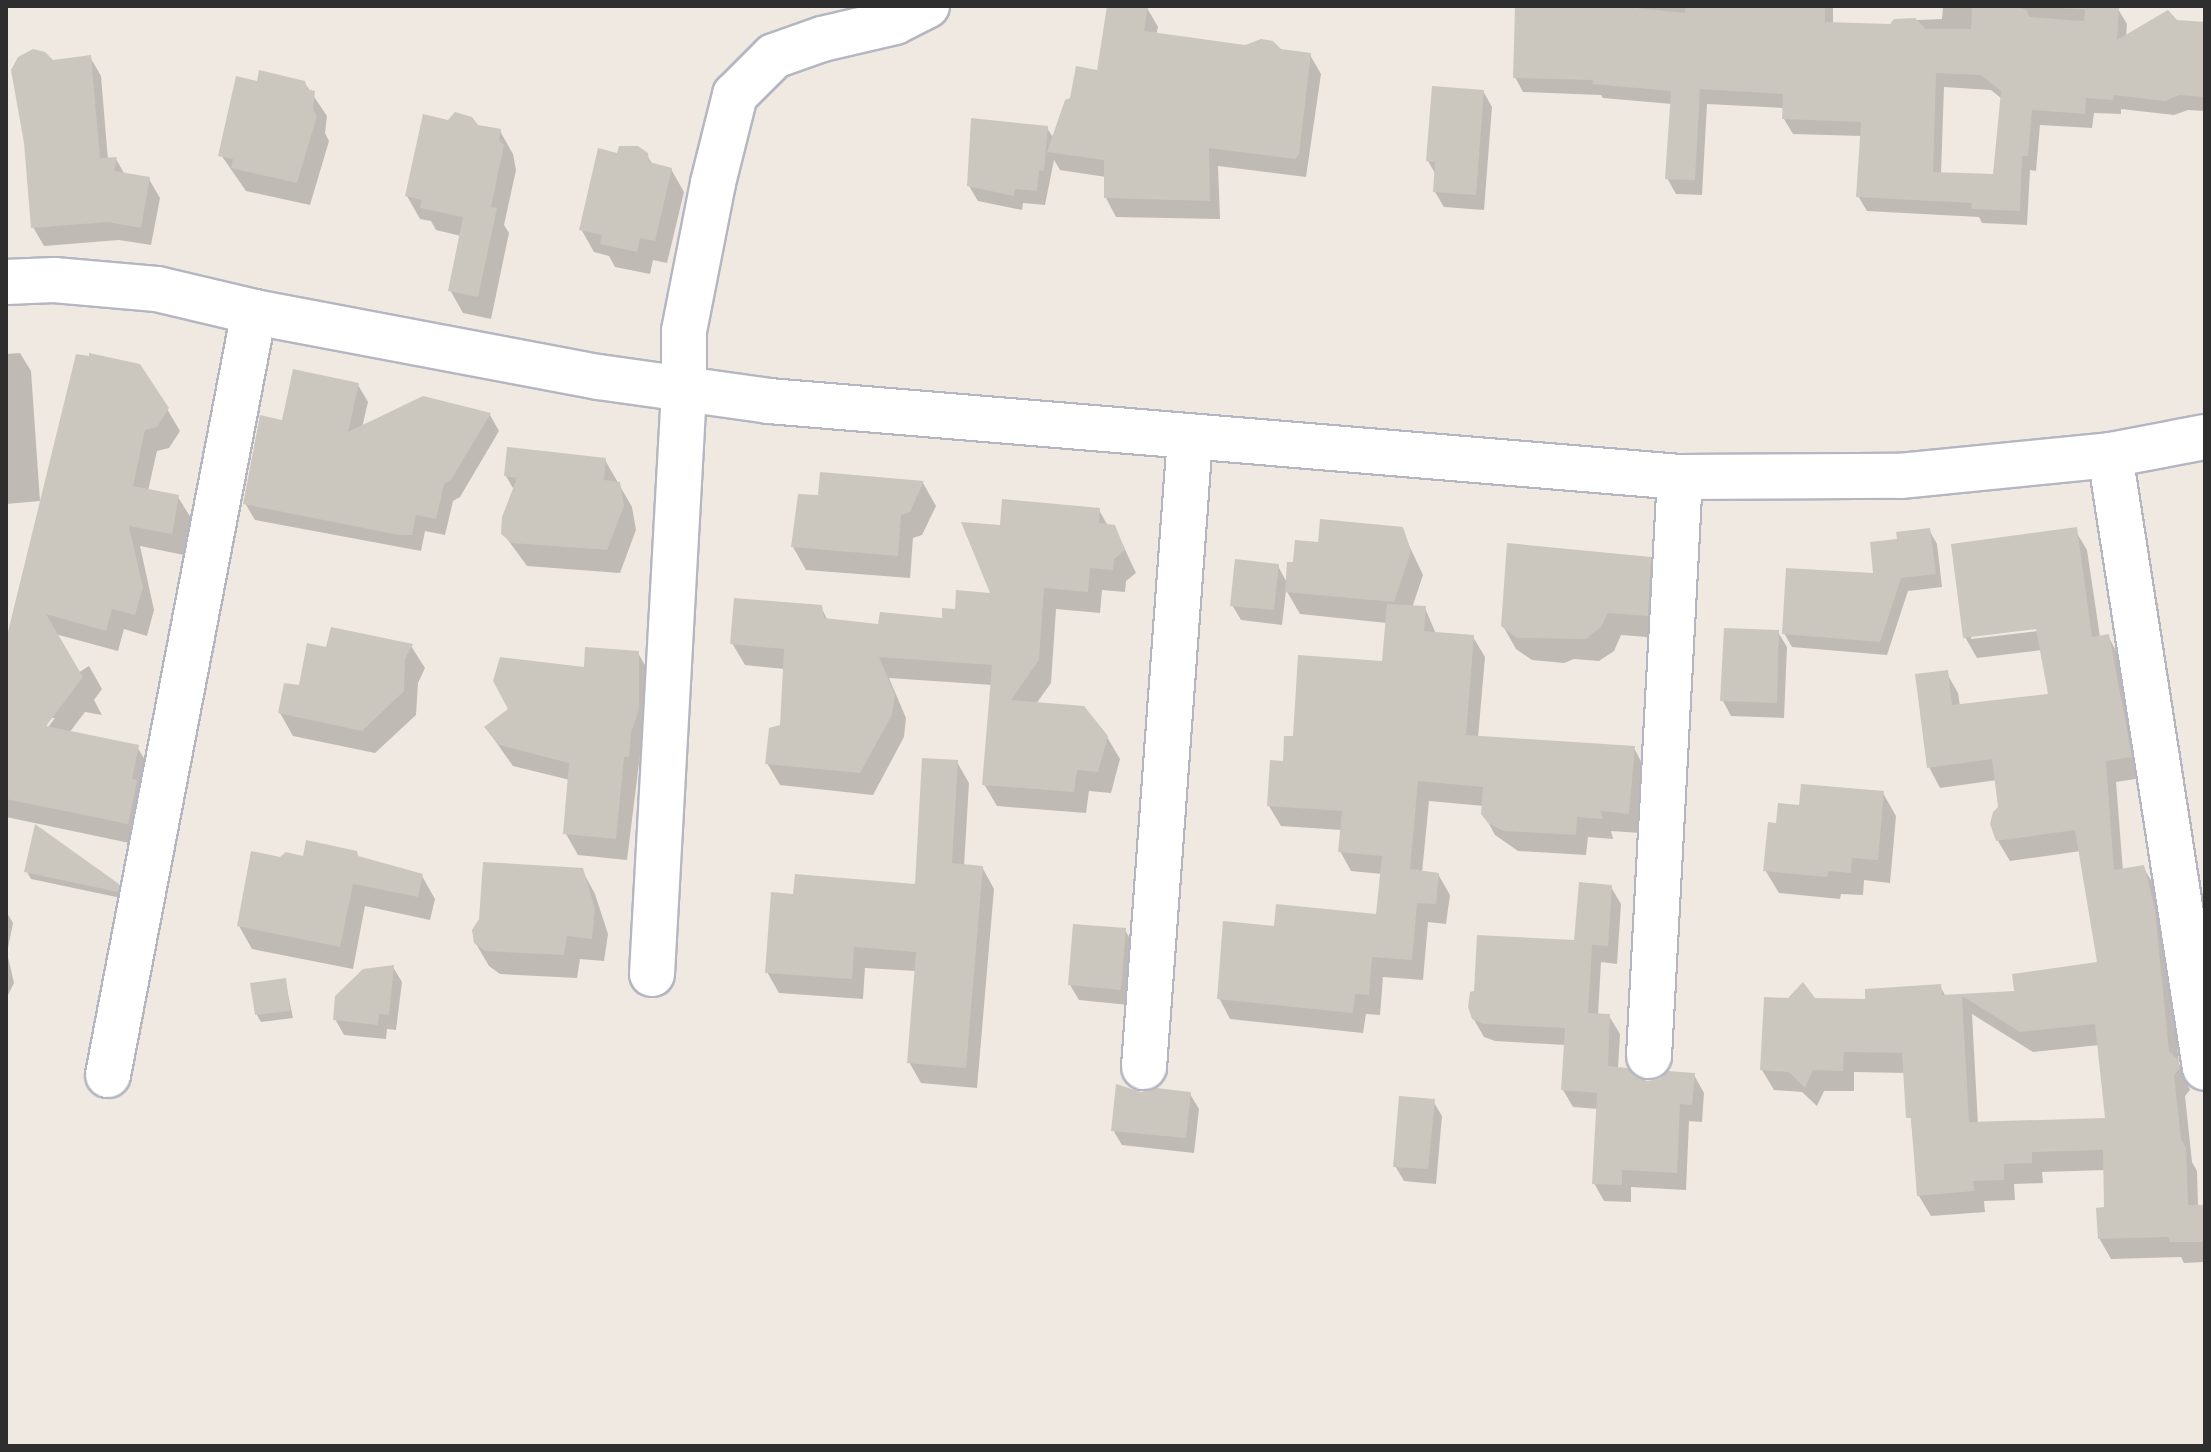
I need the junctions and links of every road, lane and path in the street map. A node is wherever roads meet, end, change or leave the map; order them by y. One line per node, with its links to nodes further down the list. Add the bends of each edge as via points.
1 (927, 6): 4 (street, via 895,22 774,56 735,95 684,331)
2 (6, 282): 3 (street, via 54,280 157,289)
3 (254, 312): 4 (street); 13 (street)
4 (684, 390): 6 (street); 9 (street)
5 (2205, 437): 7 (street)
6 (1190, 438): 8 (street); 11 (street)
7 (2110, 455): 8 (street, via 1900,476); 12 (street)
8 (1680, 477): 10 (street)
9 (652, 974)
10 (1649, 1056)
11 (1144, 1067)
12 (2205, 1068)
13 (108, 1075)

